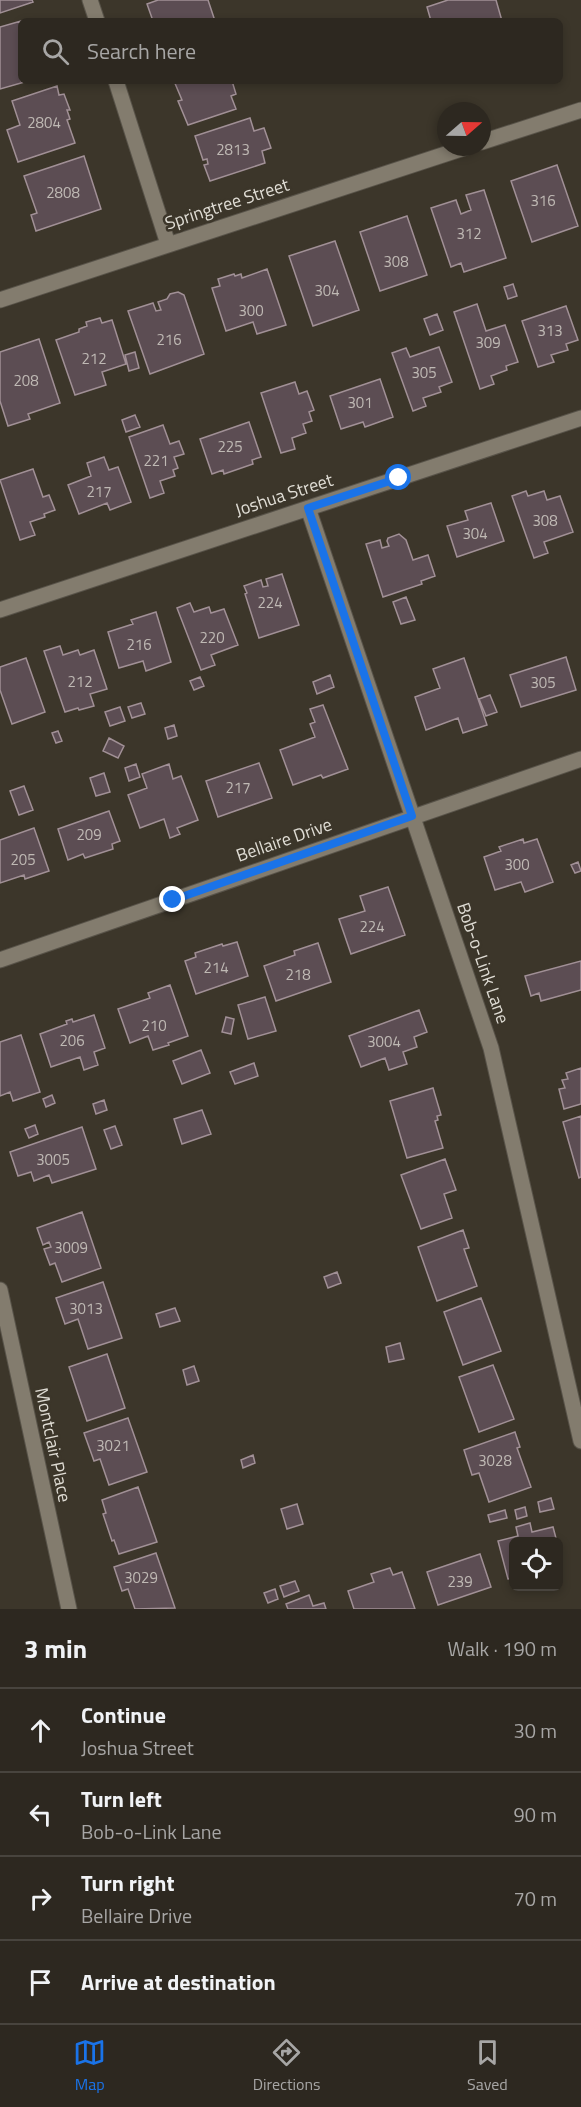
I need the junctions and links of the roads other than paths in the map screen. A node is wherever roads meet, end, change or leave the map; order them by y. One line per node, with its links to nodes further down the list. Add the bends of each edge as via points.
1 (90, 0): 2 (street)
2 (95, 18)
3 (117, 84): 7 (street)
4 (581, 110): 5 (street)
5 (491, 139)
6 (439, 156): 7 (street, Springtree Street)
7 (168, 244): 8 (street, Springtree Street)
8 (0, 300)
9 (581, 418): 10 (street, Joshua Street)
10 (308, 508): 11 (street, Joshua Street); 13 (street, Bob-o-Link Lane)
11 (0, 610)
12 (581, 759): 13 (street, Bellaire Drive)
13 (412, 816): 14 (street, Bellaire Drive); 16 (street, Bob-o-Link Lane, via 491,1048)
14 (0, 960)
15 (0, 1290): 17 (street, Montclair Place)
16 (581, 1441)
17 (69, 1609)

